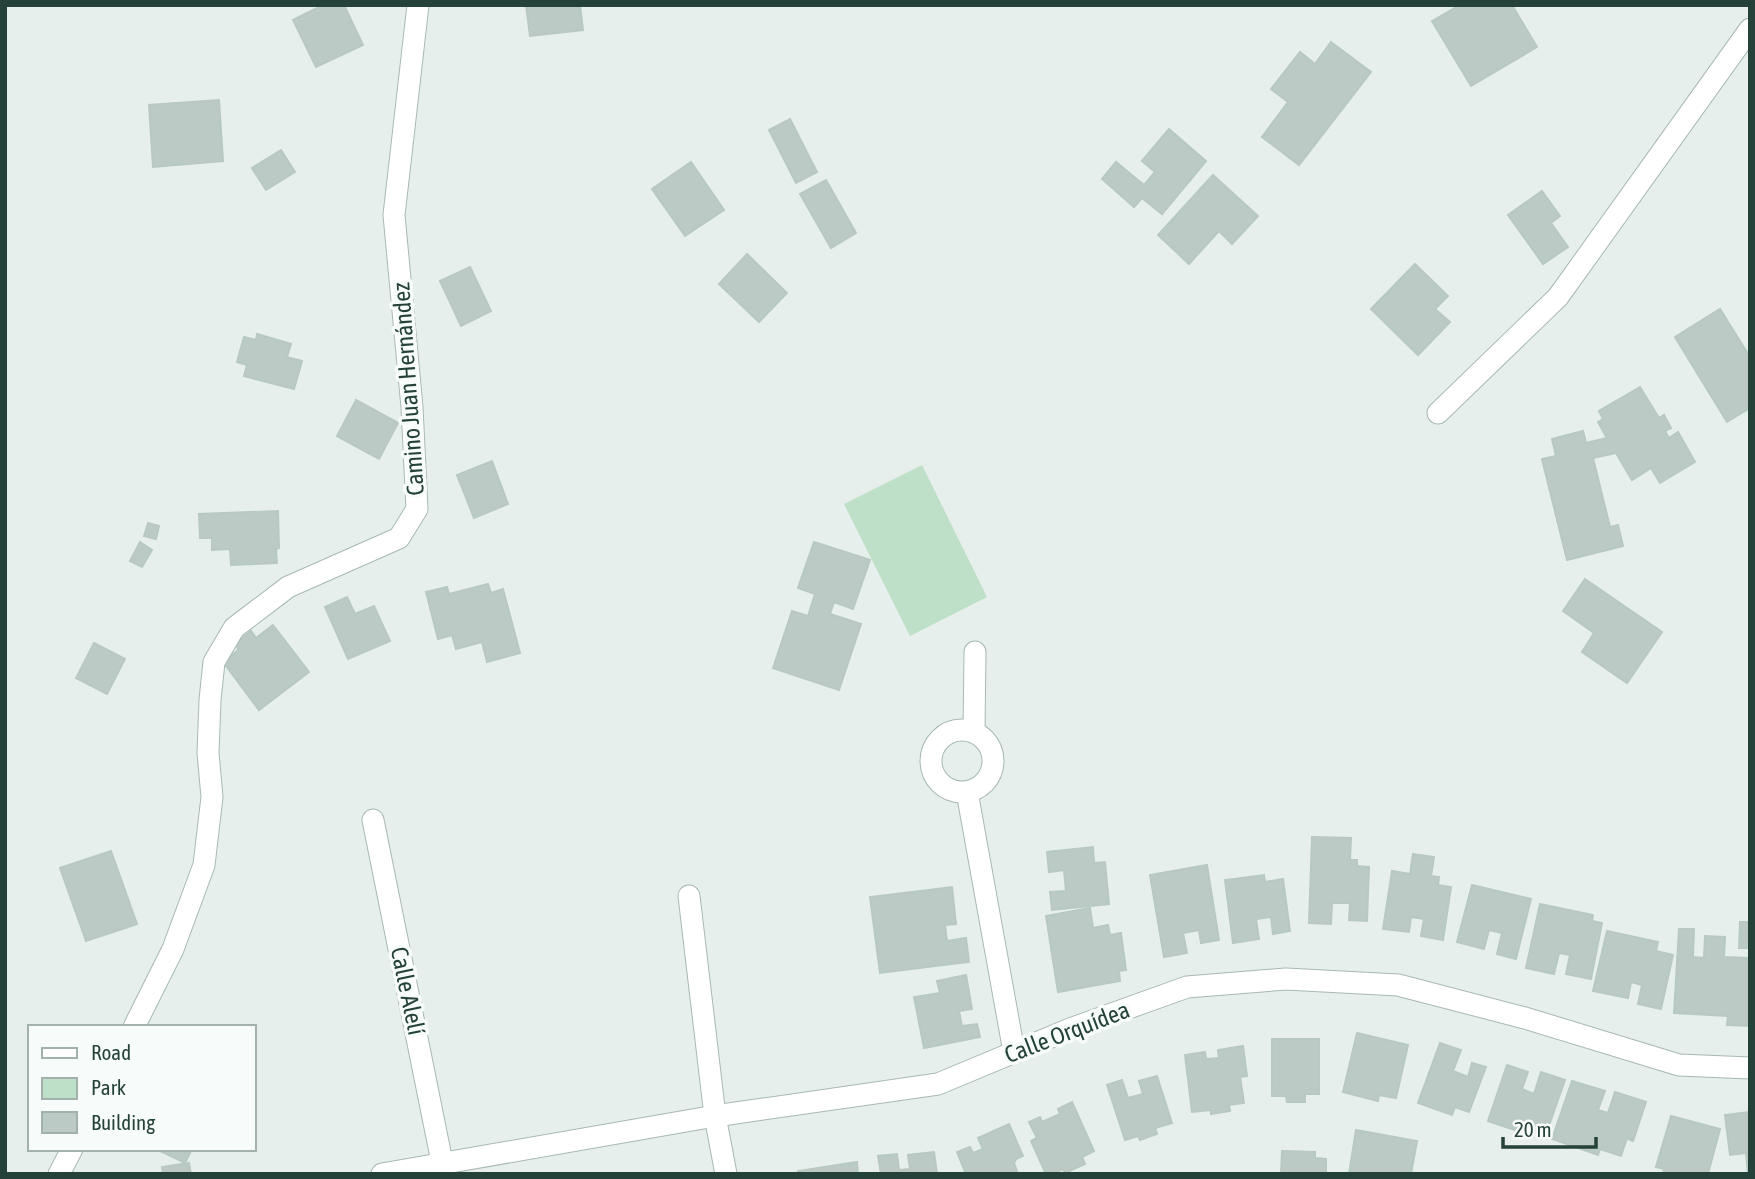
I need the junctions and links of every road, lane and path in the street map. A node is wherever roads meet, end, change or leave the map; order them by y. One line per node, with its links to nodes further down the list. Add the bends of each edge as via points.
1 (418, 5): 9 (street, Camino Juan Hernández, via 394,215 417,509 399,537 288,587 234,628 214,662 208,753 212,797 204,865 173,949)
2 (1750, 29): 3 (street, via 1558,297)
3 (1438, 412)
4 (975, 652): 5 (street)
5 (974, 732): 6 (street, via 991,749 994,761 984,784); 6 (street, via 950,731 939,738 929,761 939,783 949,790)
6 (967, 792): 10 (street)
7 (373, 820): 14 (street, Calle Alelí)
8 (689, 896): 12 (street)
9 (135, 1025)
10 (1014, 1052): 11 (street, Calle Orquídea, via 1188,986 1286,979 1398,985 1679,1065); 12 (street, Calle Orquídea, via 938,1084)
11 (1750, 1068)
12 (715, 1115): 14 (street, Calle Orquídea); 17 (street)
13 (71, 1151): 15 (street)
14 (443, 1161): 16 (street, Calle Orquídea)
15 (59, 1174)
16 (382, 1174)
17 (726, 1174)

